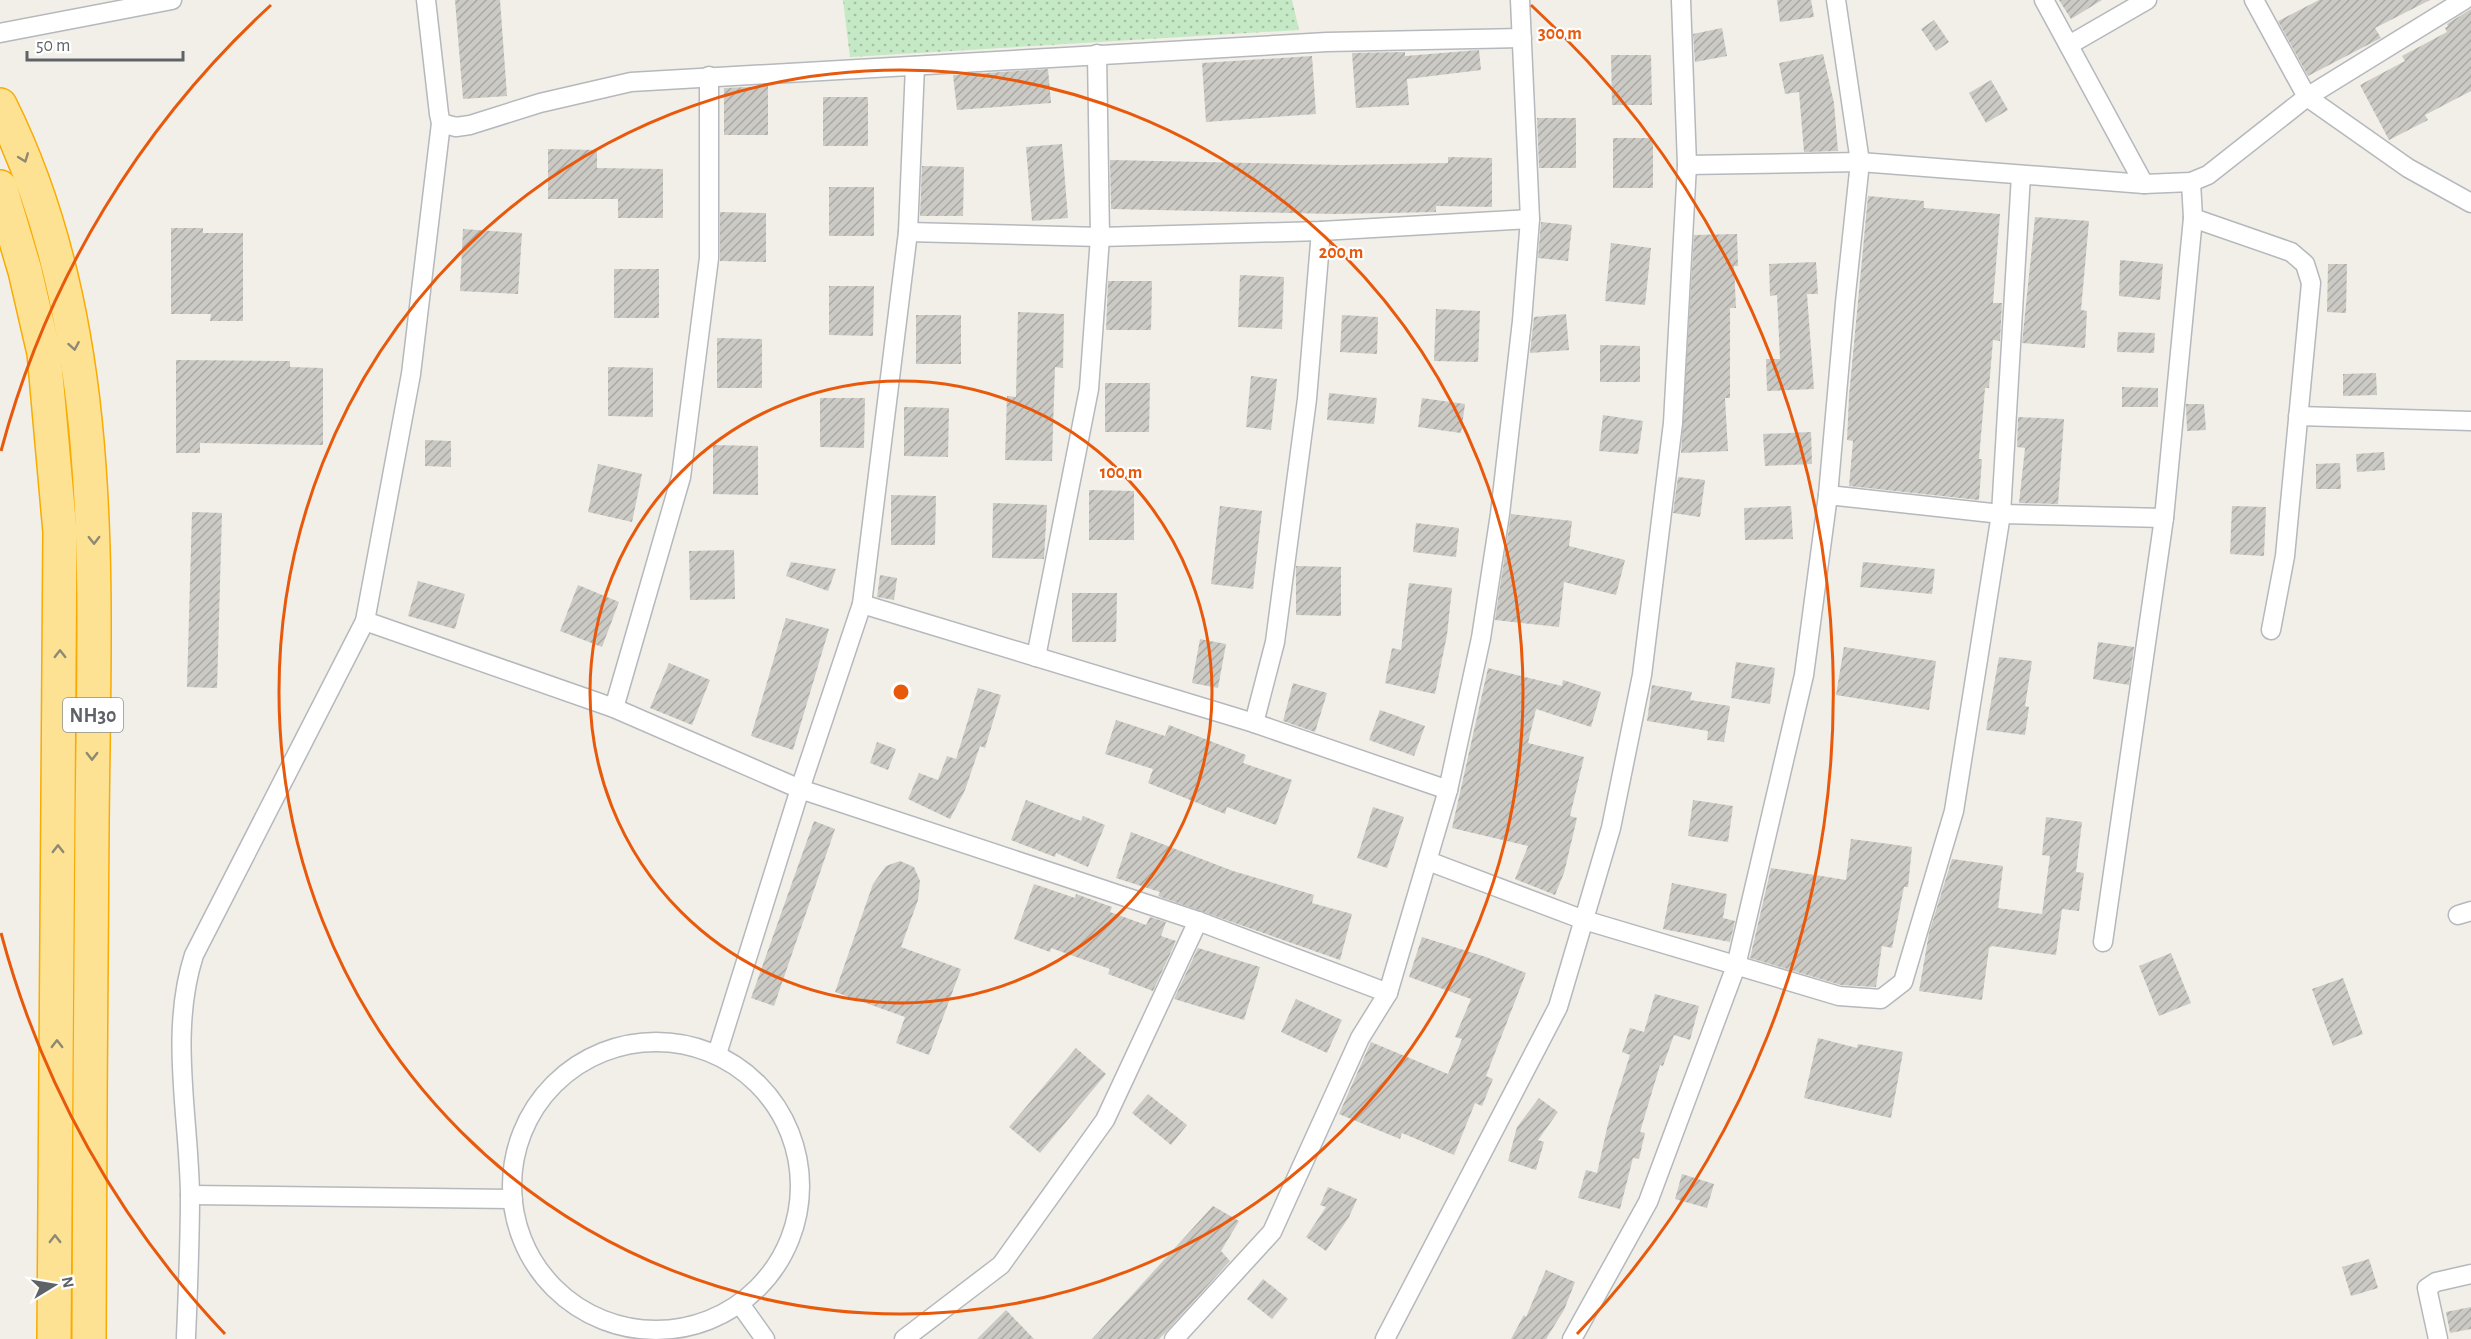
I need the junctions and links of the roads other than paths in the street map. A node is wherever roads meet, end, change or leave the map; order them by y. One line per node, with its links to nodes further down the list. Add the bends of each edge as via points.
1 (172, 0): 10 (street)
2 (426, 0): 18 (street)
3 (1520, 0): 11 (street)
4 (1681, 0): 20 (street)
5 (1836, 0): 19 (street)
6 (2044, 0): 12 (street)
7 (2147, 0): 12 (street)
8 (2254, 0): 16 (street)
9 (2464, 0): 16 (street)
10 (0, 33)
11 (1522, 38): 13 (street, via 1328,42); 27 (street)
12 (2069, 45): 23 (street)
13 (1097, 54): 14 (street); 30 (street)
14 (915, 66): 15 (street); 29 (street)
15 (709, 76): 18 (street, via 631,81 470,125 456,128); 40 (street, via 709,258 681,477)
16 (2307, 97): 22 (street, via 2208,175); 25 (street, via 2408,168)
17 (0, 105): 57 (highway, NH30, one-way to 57, via 36,191 60,271 75,349 94,534)
18 (441, 123): 37 (street, via 411,374)
19 (1860, 162): 20 (street); 21 (street); 33 (street)
20 (1687, 165): 45 (street, via 1673,423 1642,675 1611,828)
21 (2021, 175): 23 (street); 34 (street)
22 (2191, 182): 23 (street); 26 (street)
23 (2144, 184)
24 (0, 188): 56 (highway, NH30, one-way to 24, via 60,532 44,353)
25 (2471, 202)
26 (2193, 218): 31 (street, via 2291,252 2306,264 2311,283); 35 (street)
27 (1530, 219): 28 (street); 43 (street, via 1500,514 1482,638)
28 (1321, 231): 30 (street); 41 (street, via 1307,399 1276,631)
29 (908, 232): 30 (street); 36 (street)
30 (1100, 237): 39 (street, via 1089,389)
31 (2298, 416): 32 (street); 38 (street, via 2285,556)
32 (2471, 421)
33 (1828, 495): 34 (street); 48 (street, via 1804,675)
34 (2001, 514): 35 (street); 48 (street, via 1954,811 1903,982 1881,999 1839,996)
35 (2164, 518): 47 (street)
36 (862, 604): 39 (street); 42 (street)
37 (365, 621): 40 (street); 51 (street, via 288,767 194,956 187,978 182,1054)
38 (2271, 630)
39 (1036, 657): 41 (street)
40 (614, 708): 42 (street)
41 (1254, 723): 43 (street)
42 (800, 789): 46 (street); 50 (street)
43 (1448, 790): 44 (street)
44 (1428, 861): 45 (street); 49 (street)
45 (1584, 920): 48 (street); 61 (street, via 1558,1007)
46 (1198, 921): 49 (street); 59 (street, via 1105,1120 1000,1265)
47 (2103, 942)
48 (1736, 966): 62 (street, via 1648,1202)
49 (1388, 993): 60 (street, via 1360,1038 1272,1232)
50 (717, 1054): 52 (street, via 675,1042 633,1043 592,1056 573,1068 556,1081 530,1116 515,1156); 54 (street, via 753,1078 780,1112 800,1173 798,1216 791,1237 771,1275)
51 (190, 1195): 52 (street); 55 (street)
52 (513, 1199): 54 (street, via 523,1241 533,1260 560,1294 596,1317 637,1330 680,1329 711,1320)
53 (2471, 1274): 63 (street, via 2427,1288)
54 (740, 1304): 58 (street)
55 (186, 1337)
56 (54, 1339)
57 (90, 1339)
58 (765, 1339)
59 (904, 1339)
60 (1174, 1339)
61 (1385, 1339)
62 (1572, 1339)
63 (2438, 1339)

